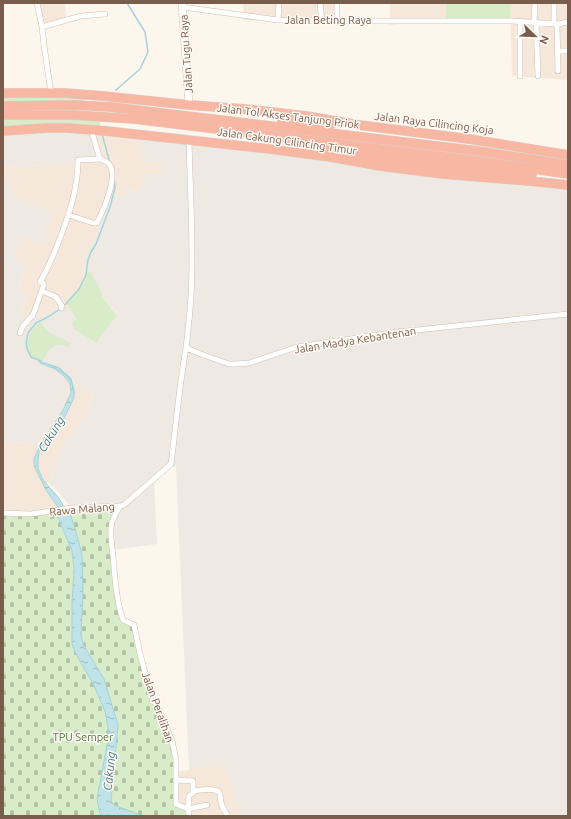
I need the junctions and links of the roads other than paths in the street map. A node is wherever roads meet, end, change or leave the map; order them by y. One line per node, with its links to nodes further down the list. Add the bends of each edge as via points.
1 (37, 3): 16 (street)
2 (279, 3): 9 (street)
3 (320, 3): 11 (street)
4 (337, 3): 10 (street)
5 (534, 3): 13 (street)
6 (554, 3): 15 (street)
7 (182, 5): 9 (street, Jalan Beting Raya); 24 (main road, Jalan Tugu Raya)
8 (105, 14): 16 (street, via 81,16)
9 (278, 20): 11 (street, Jalan Beting Raya)
10 (337, 20): 11 (street, Jalan Beting Raya); 12 (street, Jalan Beting Raya)
11 (322, 21)
12 (520, 21): 13 (street, Jalan Beting Raya); 20 (street)
13 (535, 22): 15 (street, Jalan Beting Raya); 21 (street)
14 (568, 22): 15 (street, Jalan Beting Raya)
15 (556, 24): 17 (street)
16 (42, 27): 23 (street)
17 (558, 51): 18 (street); 19 (street)
18 (568, 51)
19 (558, 71)
20 (520, 76)
21 (538, 76)
22 (3, 93): 23 (highway, Jalan Raya Cilincing Koja)
23 (52, 93): 24 (highway, Jalan Raya Cilincing Koja)
24 (189, 105): 28 (highway, Jalan Raya Cilincing Koja, via 299,115)
25 (3, 106): 27 (highway, Jalan Tol Akses Tanjung Priok, via 96,106)
26 (3, 114): 35 (highway, Jalan Tol Akses Tanjung Priok, via 135,119 479,161)
27 (190, 116): 28 (highway, via 199,112 318,125 332,125); 34 (highway, Jalan Tol Akses Tanjung Priok)
28 (337, 122): 32 (highway, Jalan Raya Cilincing Koja)
29 (92, 130): 30 (highway, Jalan Cakung Cilincing Timur, via 46,128); 31 (highway, Jalan Cakung Cilincing Timur); 33 (street)
30 (3, 131)
31 (189, 140): 35 (highway, Jalan Cakung Cilincing Timur, via 443,174 529,181); 41 (street, via 192,262)
32 (568, 154)
33 (100, 159): 36 (street, via 78,160 75,192); 36 (street, via 108,162 112,173 106,203 97,223 93,224)
34 (568, 164)
35 (567, 180)
36 (69, 215): 37 (street, via 40,282 44,284)
37 (42, 292): 38 (street, via 56,297); 40 (street, via 32,315)
38 (61, 308)
39 (568, 314): 41 (street, Jalan Madya Kebantenan, via 398,332 297,347 249,363 229,364)
40 (20, 333)
41 (186, 348): 42 (street, Rawa Malang, via 171,464)
42 (120, 506): 43 (street, Rawa Malang, via 69,508 31,514); 44 (street, Jalan Peralihan, via 112,523 111,535 119,607 123,620 134,625 152,697 172,741)
43 (3, 513)
44 (177, 780): 45 (street, via 193,781); 47 (street, Jalan Peralihan, via 176,804)
45 (193, 791): 47 (street, via 189,796); 49 (street, via 219,792 223,810)
46 (207, 805): 47 (street)
47 (188, 809): 48 (street)
48 (188, 816)
49 (228, 816)

